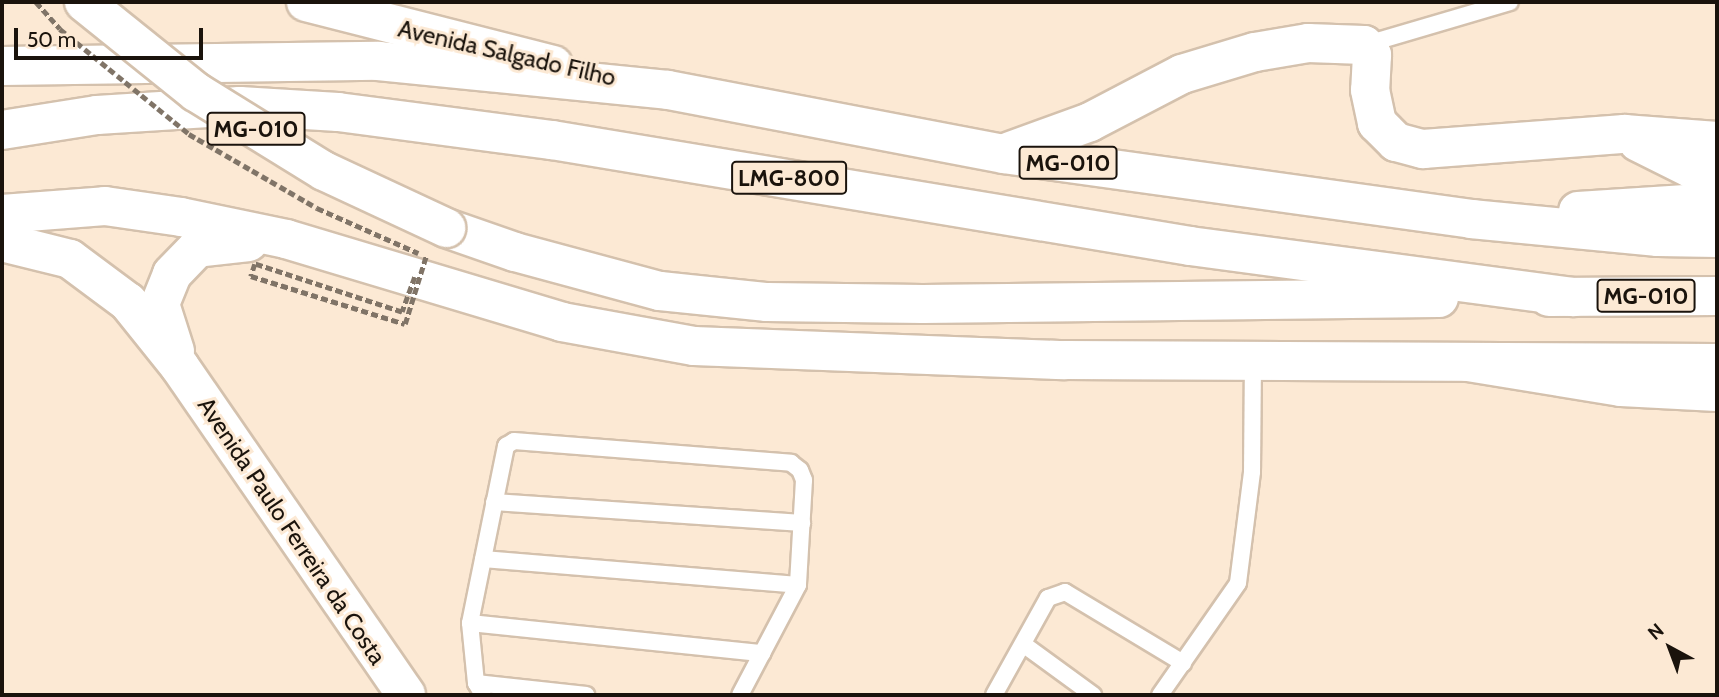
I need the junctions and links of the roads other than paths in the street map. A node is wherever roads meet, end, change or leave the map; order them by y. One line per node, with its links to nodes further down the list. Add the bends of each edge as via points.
1 (84, 2): 20 (main road, MG-010, bridge, via 196,92 324,171 446,228 515,252 660,291 768,302 923,304)
2 (306, 2): 7 (main road, Avenida Salgado Filho / MG-010, via 475,48)
3 (1510, 2): 4 (lane)
4 (1493, 4): 5 (lane)
5 (1364, 45): 9 (main road, via 1372,55 1370,90 1377,123 1396,142 1423,149); 11 (main road, via 1308,43 1255,52 1182,74 1090,122)
6 (2, 66): 7 (main road, via 378,61)
7 (668, 90): 11 (main road, MG-010)
8 (2, 130): 20 (main road, LMG-800, via 97,115 240,106 338,112 579,144 1190,246)
9 (1624, 134): 10 (main road); 12 (main road, via 1692,169)
10 (1717, 141)
11 (1004, 154): 15 (main road, MG-010)
12 (1717, 175)
13 (1717, 202): 15 (main road)
14 (2, 214): 17 (main road, via 105,206)
15 (1471, 219): 16 (main road, MG-010, via 1658,237)
16 (1717, 238)
17 (286, 239): 21 (main road, via 562,322 694,346 1065,360); 24 (main road, via 197,248 172,274 160,304)
18 (2, 242): 24 (main road, via 70,259 128,302)
19 (1717, 296): 20 (main road, MG-010)
20 (1574, 297)
21 (1253, 361): 22 (main road); 33 (lane, via 1252,472 1244,560 1228,601)
22 (1468, 362): 23 (main road); 25 (main road, via 1621,387)
23 (1717, 363)
24 (180, 367): 35 (main road, Avenida Paulo Ferreira da Costa)
25 (1717, 392)
26 (494, 502): 27 (lane); 27 (lane, via 506,446 523,441 791,463 804,480); 28 (lane)
27 (802, 523): 29 (lane)
28 (483, 559): 29 (lane); 30 (lane)
29 (798, 585): 32 (lane)
30 (470, 623): 32 (lane); 34 (lane)
31 (1023, 644): 33 (lane, via 1048,598 1065,592); 38 (lane); 39 (lane)
32 (762, 653): 37 (lane)
33 (1183, 663): 40 (lane)
34 (479, 689): 36 (lane)
35 (406, 695)
36 (586, 695)
37 (740, 695)
38 (994, 695)
39 (1093, 695)
40 (1160, 695)

